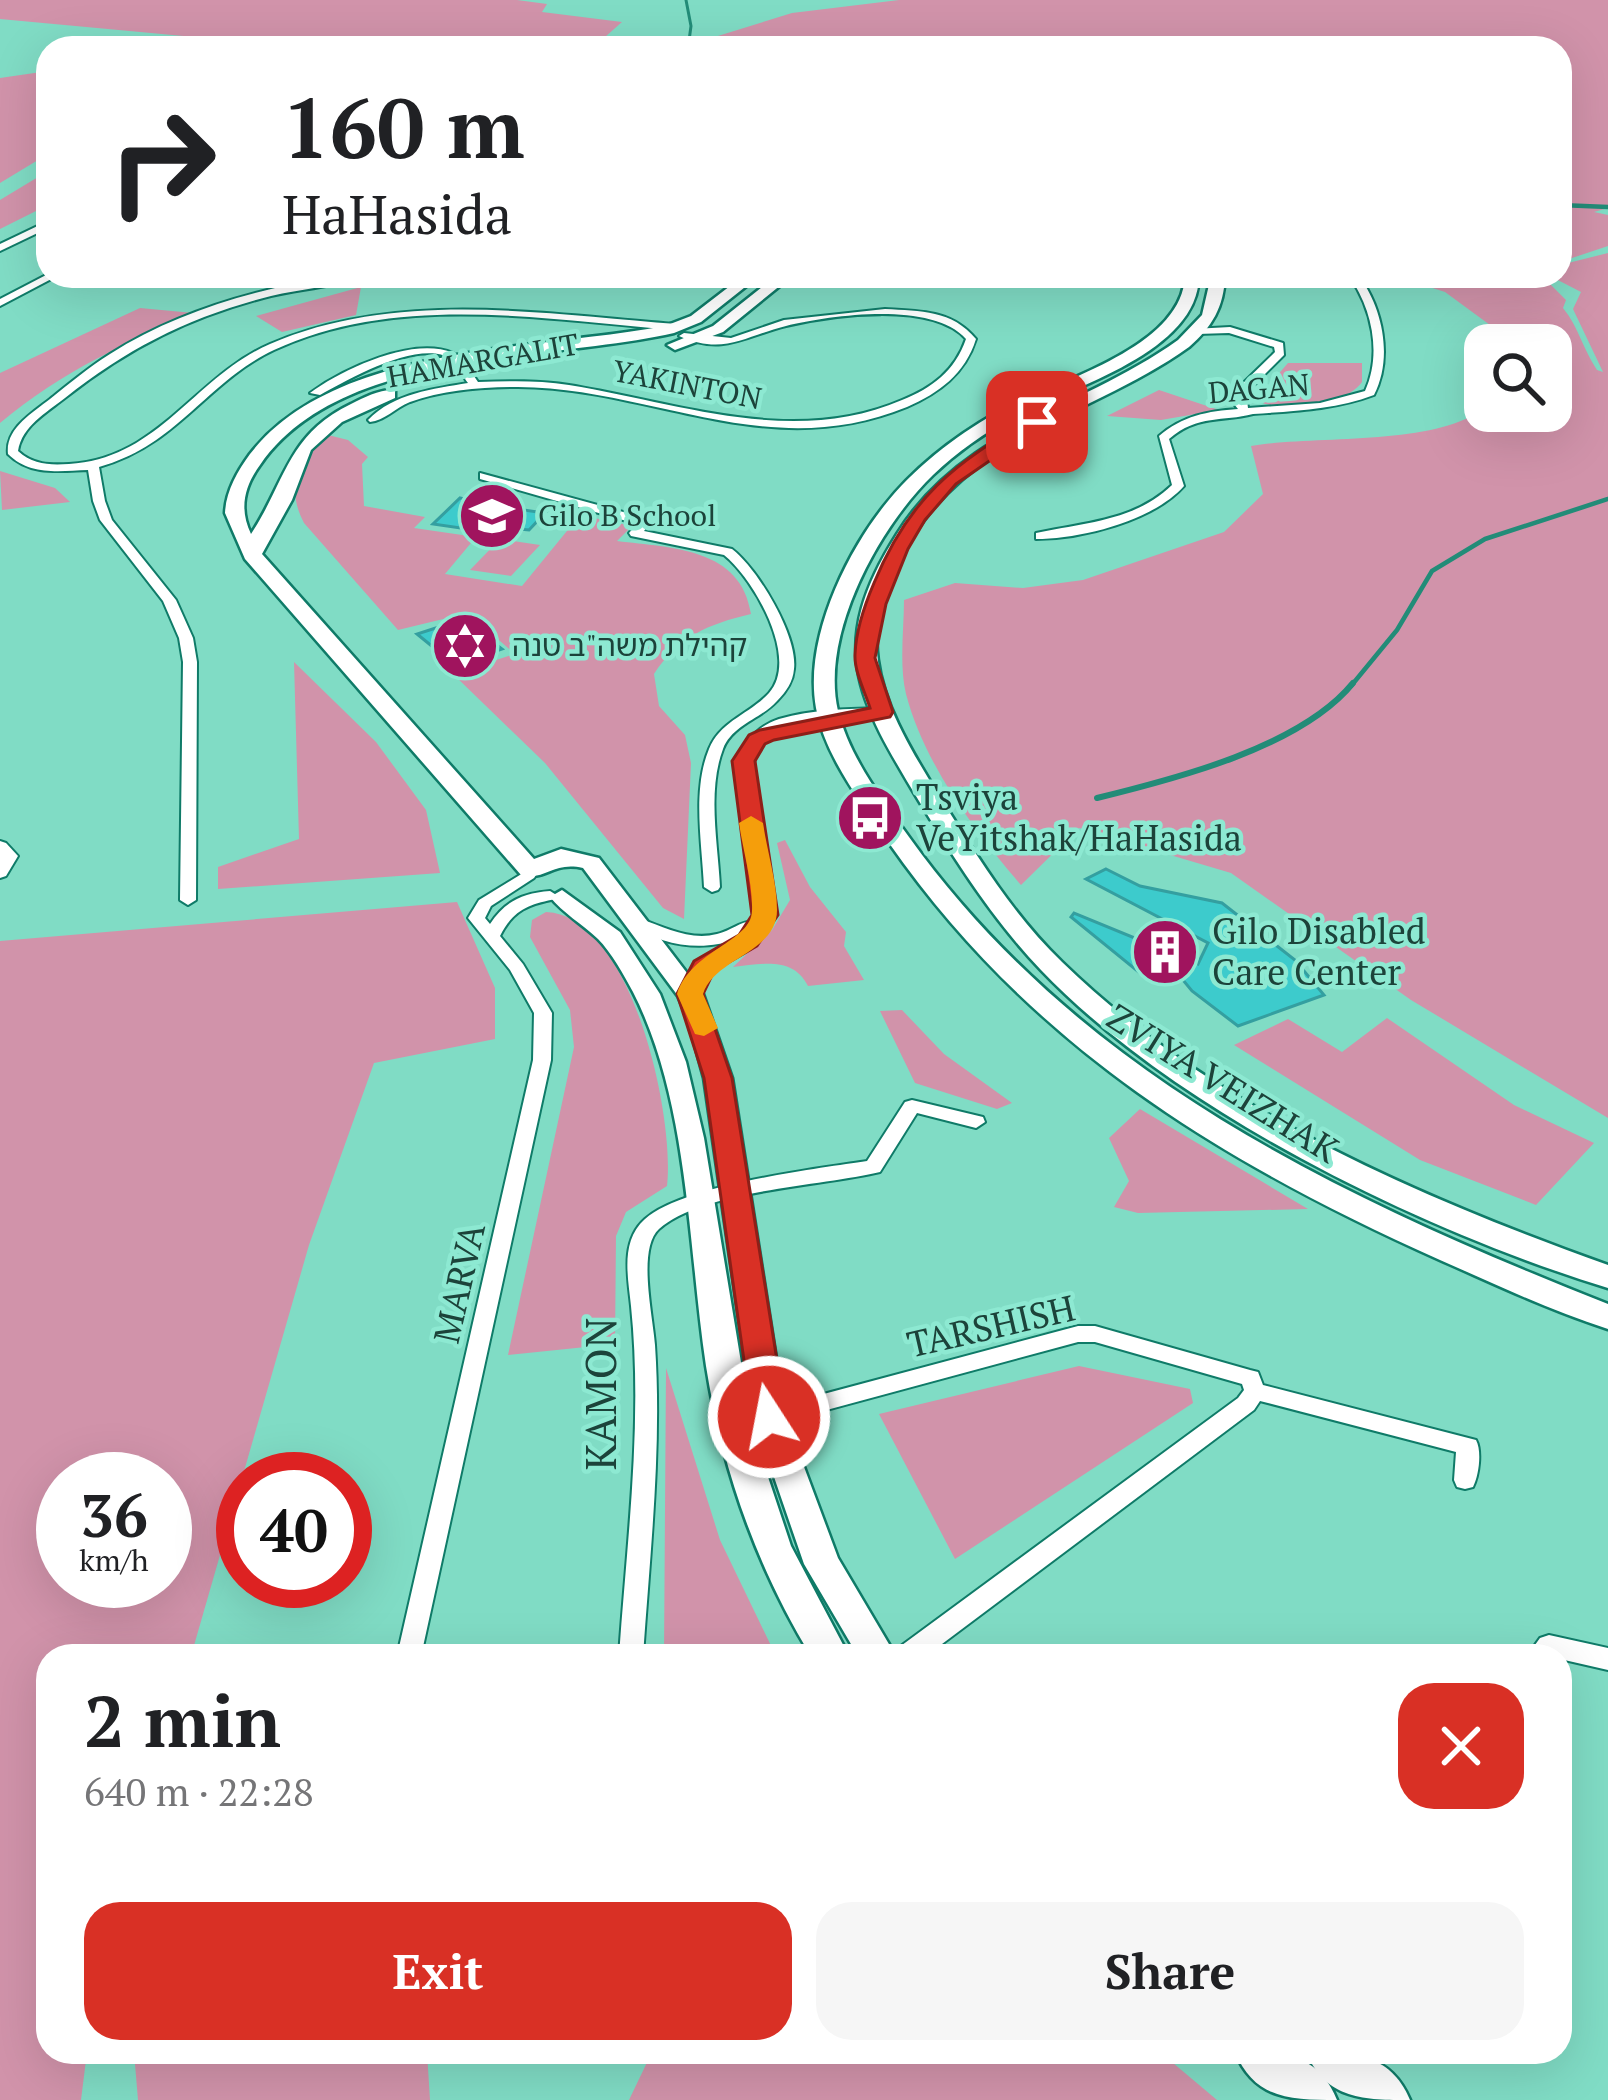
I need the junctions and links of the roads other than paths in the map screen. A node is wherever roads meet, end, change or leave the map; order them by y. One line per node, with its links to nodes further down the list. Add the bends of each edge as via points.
1 (36, 230): 2 (street)
2 (0, 248)
3 (36, 284): 10 (street)
4 (281, 288): 20 (street, via 118,353 11,443 26,464)
5 (734, 288): 13 (street, HAMARGALIT)
6 (769, 288): 15 (street, HAMARGALIT)
7 (1191, 288): 25 (street, via 1165,332 983,428 889,511 830,646)
8 (1214, 288): 12 (street)
9 (1362, 288): 18 (street, DAGAN, via 1371,303 1375,388 1337,405)
10 (0, 302)
11 (545, 315): 13 (street); 14 (street); 20 (street, via 397,318 288,341 244,363 148,446)
12 (1202, 324): 18 (street, via 1281,349 1240,392); 24 (street, ZVIYA VEIZHAK, via 1157,360 998,444 932,498 898,549 869,627 867,676)
13 (673, 328): 14 (street, HAMARGALIT); 15 (street)
14 (608, 332): 16 (street, HAMARGALIT)
15 (705, 335): 16 (street, HAMARGALIT); 16 (street, YAKINTON, via 733,341 788,322 889,313 949,319 969,333 967,353 944,382 899,407 846,421 760,424)
16 (467, 373): 17 (street, via 437,352 404,356); 19 (street); 23 (street, HAMARGALIT, via 394,392 321,430 295,460); 23 (street, HAMARGALIT, via 372,380 270,437 234,512)
17 (316, 394)
18 (1247, 414): 22 (street, DAGAN, via 1191,420 1166,433 1162,445 1178,486 1160,505)
19 (374, 419)
20 (93, 466): 36 (street, via 103,515 169,595 186,634)
21 (484, 476): 27 (street, via 645,522 635,532 738,560 780,630 788,673 774,698 719,741)
22 (1040, 536)
23 (252, 555): 28 (street, HAMARGALIT)
24 (882, 712): 25 (street); 44 (street, ZVIYA VEIZHAK, via 1002,907 1094,1003 1305,1144 1492,1233)
25 (829, 718): 26 (street, via 757,740 743,761); 45 (street, ZVIYA VEIZHAK, via 942,905 1075,1031 1277,1165 1509,1279)
26 (744, 786): 27 (street); 37 (street)
27 (710, 788): 34 (street)
28 (494, 826): 30 (street, HAMARGALIT); 31 (street, HAMARGALIT)
29 (0, 846): 32 (street, via 10,856)
30 (573, 856): 31 (street); 33 (street, via 591,863)
31 (529, 872): 35 (street, HAMARGALIT, via 534,888); 39 (street, via 484,903 476,918)
32 (0, 873)
33 (596, 876): 35 (street, via 590,887); 38 (street)
34 (712, 887)
35 (556, 897): 39 (street, via 535,896 505,911); 43 (street, via 596,916 649,998)
36 (188, 899)
37 (764, 901): 38 (street, via 748,926 720,940 676,940); 40 (street, via 755,934 704,966)
38 (640, 924): 40 (street)
39 (491, 937): 50 (street, MARVA, via 543,1013 542,1060)
40 (690, 994): 42 (street, via 713,1052)
41 (976, 1122): 42 (street, KAMON, via 912,1106 872,1167)
42 (734, 1194): 43 (street, KAMON); 47 (street)
43 (701, 1201): 48 (street); 51 (street, KAMON, via 640,1238 645,1400)
44 (1608, 1276)
45 (1608, 1318)
46 (1255, 1391): 47 (street, TARSHISH, via 1250,1378 1234,1372 1078,1334); 49 (street, TARSHISH, via 1468,1446); 54 (street)
47 (769, 1417): 48 (street, TARSHISH); 53 (street, via 822,1564)
48 (734, 1426): 52 (street, via 786,1577)
49 (1465, 1480)
50 (412, 1644)
51 (632, 1644)
52 (824, 1644)
53 (871, 1644)
54 (923, 1644)
55 (1572, 1651): 56 (street)
56 (1608, 1659)
57 (1271, 2064): 59 (street)
58 (1343, 2064): 60 (street)
59 (1315, 2100)
60 (1388, 2100)

